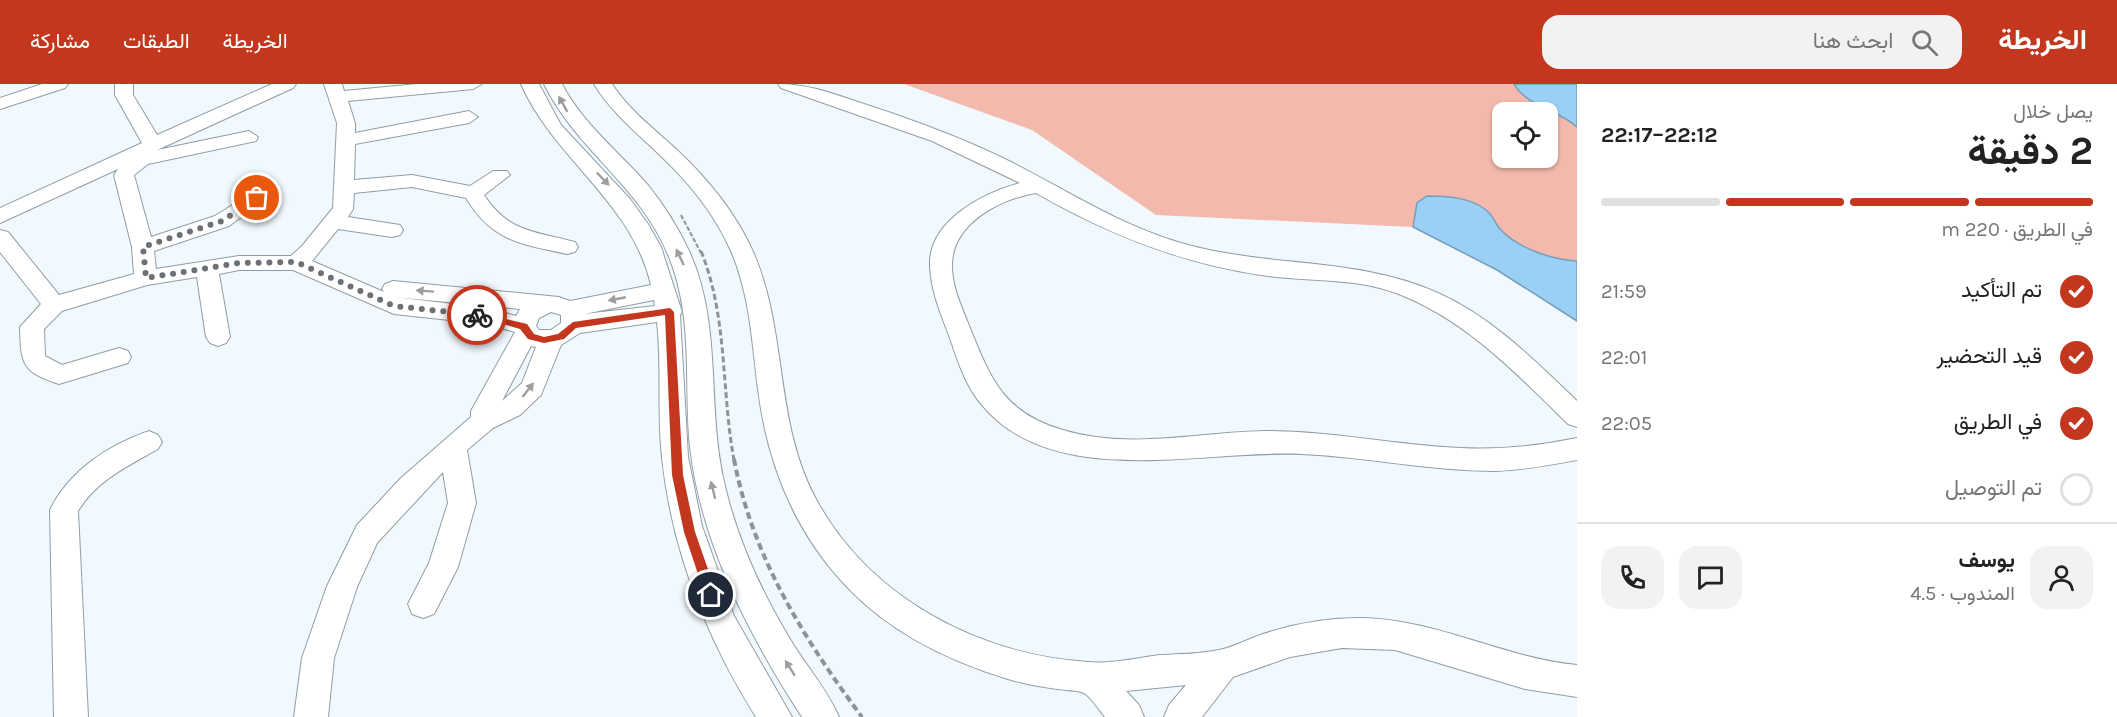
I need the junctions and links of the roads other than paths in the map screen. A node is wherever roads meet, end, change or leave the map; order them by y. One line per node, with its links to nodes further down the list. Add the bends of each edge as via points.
1 (5, 84): 10 (street)
2 (59, 84): 12 (street)
3 (124, 84): 16 (street, via 124,95)
4 (286, 84): 16 (street)
5 (473, 84): 11 (street)
6 (531, 84): 35 (street, one-way to 35, via 537,101 565,141 627,209 649,246)
7 (553, 84): 34 (street, one-way to 7, via 685,267 650,203 579,128)
8 (603, 84): 49 (street, via 633,121 699,184 723,216 743,253 758,295 787,467 809,515 842,564 890,608 951,644 1020,668)
9 (787, 84): 17 (street, via 956,145)
10 (0, 86)
11 (334, 91): 15 (street)
12 (0, 104)
13 (469, 117): 15 (street)
14 (249, 136): 28 (street, via 142,159 130,166 124,174)
15 (348, 140): 20 (street)
16 (152, 143): 24 (street, via 60,192)
17 (1013, 172): 19 (street); 22 (street)
18 (500, 175): 21 (street)
19 (1040, 186): 22 (street); 42 (street, via 1094,217 1182,251 1232,263 1373,278 1416,292 1458,313 1496,339)
20 (344, 189): 21 (street, via 412,181); 25 (street, via 343,209)
21 (473, 193): 29 (street, via 494,224 517,236)
22 (1000, 194): 46 (street, via 968,215 951,235 943,254 941,281 978,384 998,406 1026,426 1093,449 1130,452 1266,442 1456,459 1544,456)
23 (257, 198): 28 (street, via 222,221)
24 (0, 216)
25 (335, 222): 26 (street); 30 (street)
26 (392, 230)
27 (0, 237): 36 (street)
28 (143, 247): 32 (street)
29 (567, 247)
30 (296, 262): 31 (street, via 239,263); 33 (street)
31 (207, 269): 32 (street); 39 (street)
32 (146, 278): 36 (street)
33 (354, 286): 37 (street, one-way to 33, via 432,292); 38 (street, via 394,306 486,316)
34 (693, 297): 35 (street); 54 (street, one-way to 34, via 753,603 721,523 704,450 702,350)
35 (667, 301): 37 (street); 53 (street, via 675,456 689,532 720,617)
36 (54, 305): 41 (street, via 32,327 33,360 59,375)
37 (563, 313): 38 (street, via 529,313); 40 (street, via 560,337)
38 (525, 330): 40 (street, via 537,339); 43 (street, via 484,411)
39 (218, 336)
40 (551, 340): 43 (street, one-way to 40, via 511,408 532,388)
41 (119, 357)
42 (1577, 417)
43 (484, 421): 45 (street)
44 (150, 442): 51 (street, via 93,472 76,489 64,510)
45 (453, 446): 47 (street, via 462,503 443,567); 52 (street, via 367,534 342,586 318,657)
46 (1577, 449)
47 (423, 604)
48 (1222, 665): 49 (street); 50 (street, via 1304,638 1372,633 1405,637 1509,668); 56 (street)
49 (1092, 678): 55 (street)
50 (1577, 681)
51 (71, 717)
52 (310, 717)
53 (775, 717)
54 (822, 717)
55 (1127, 717)
56 (1181, 717)

